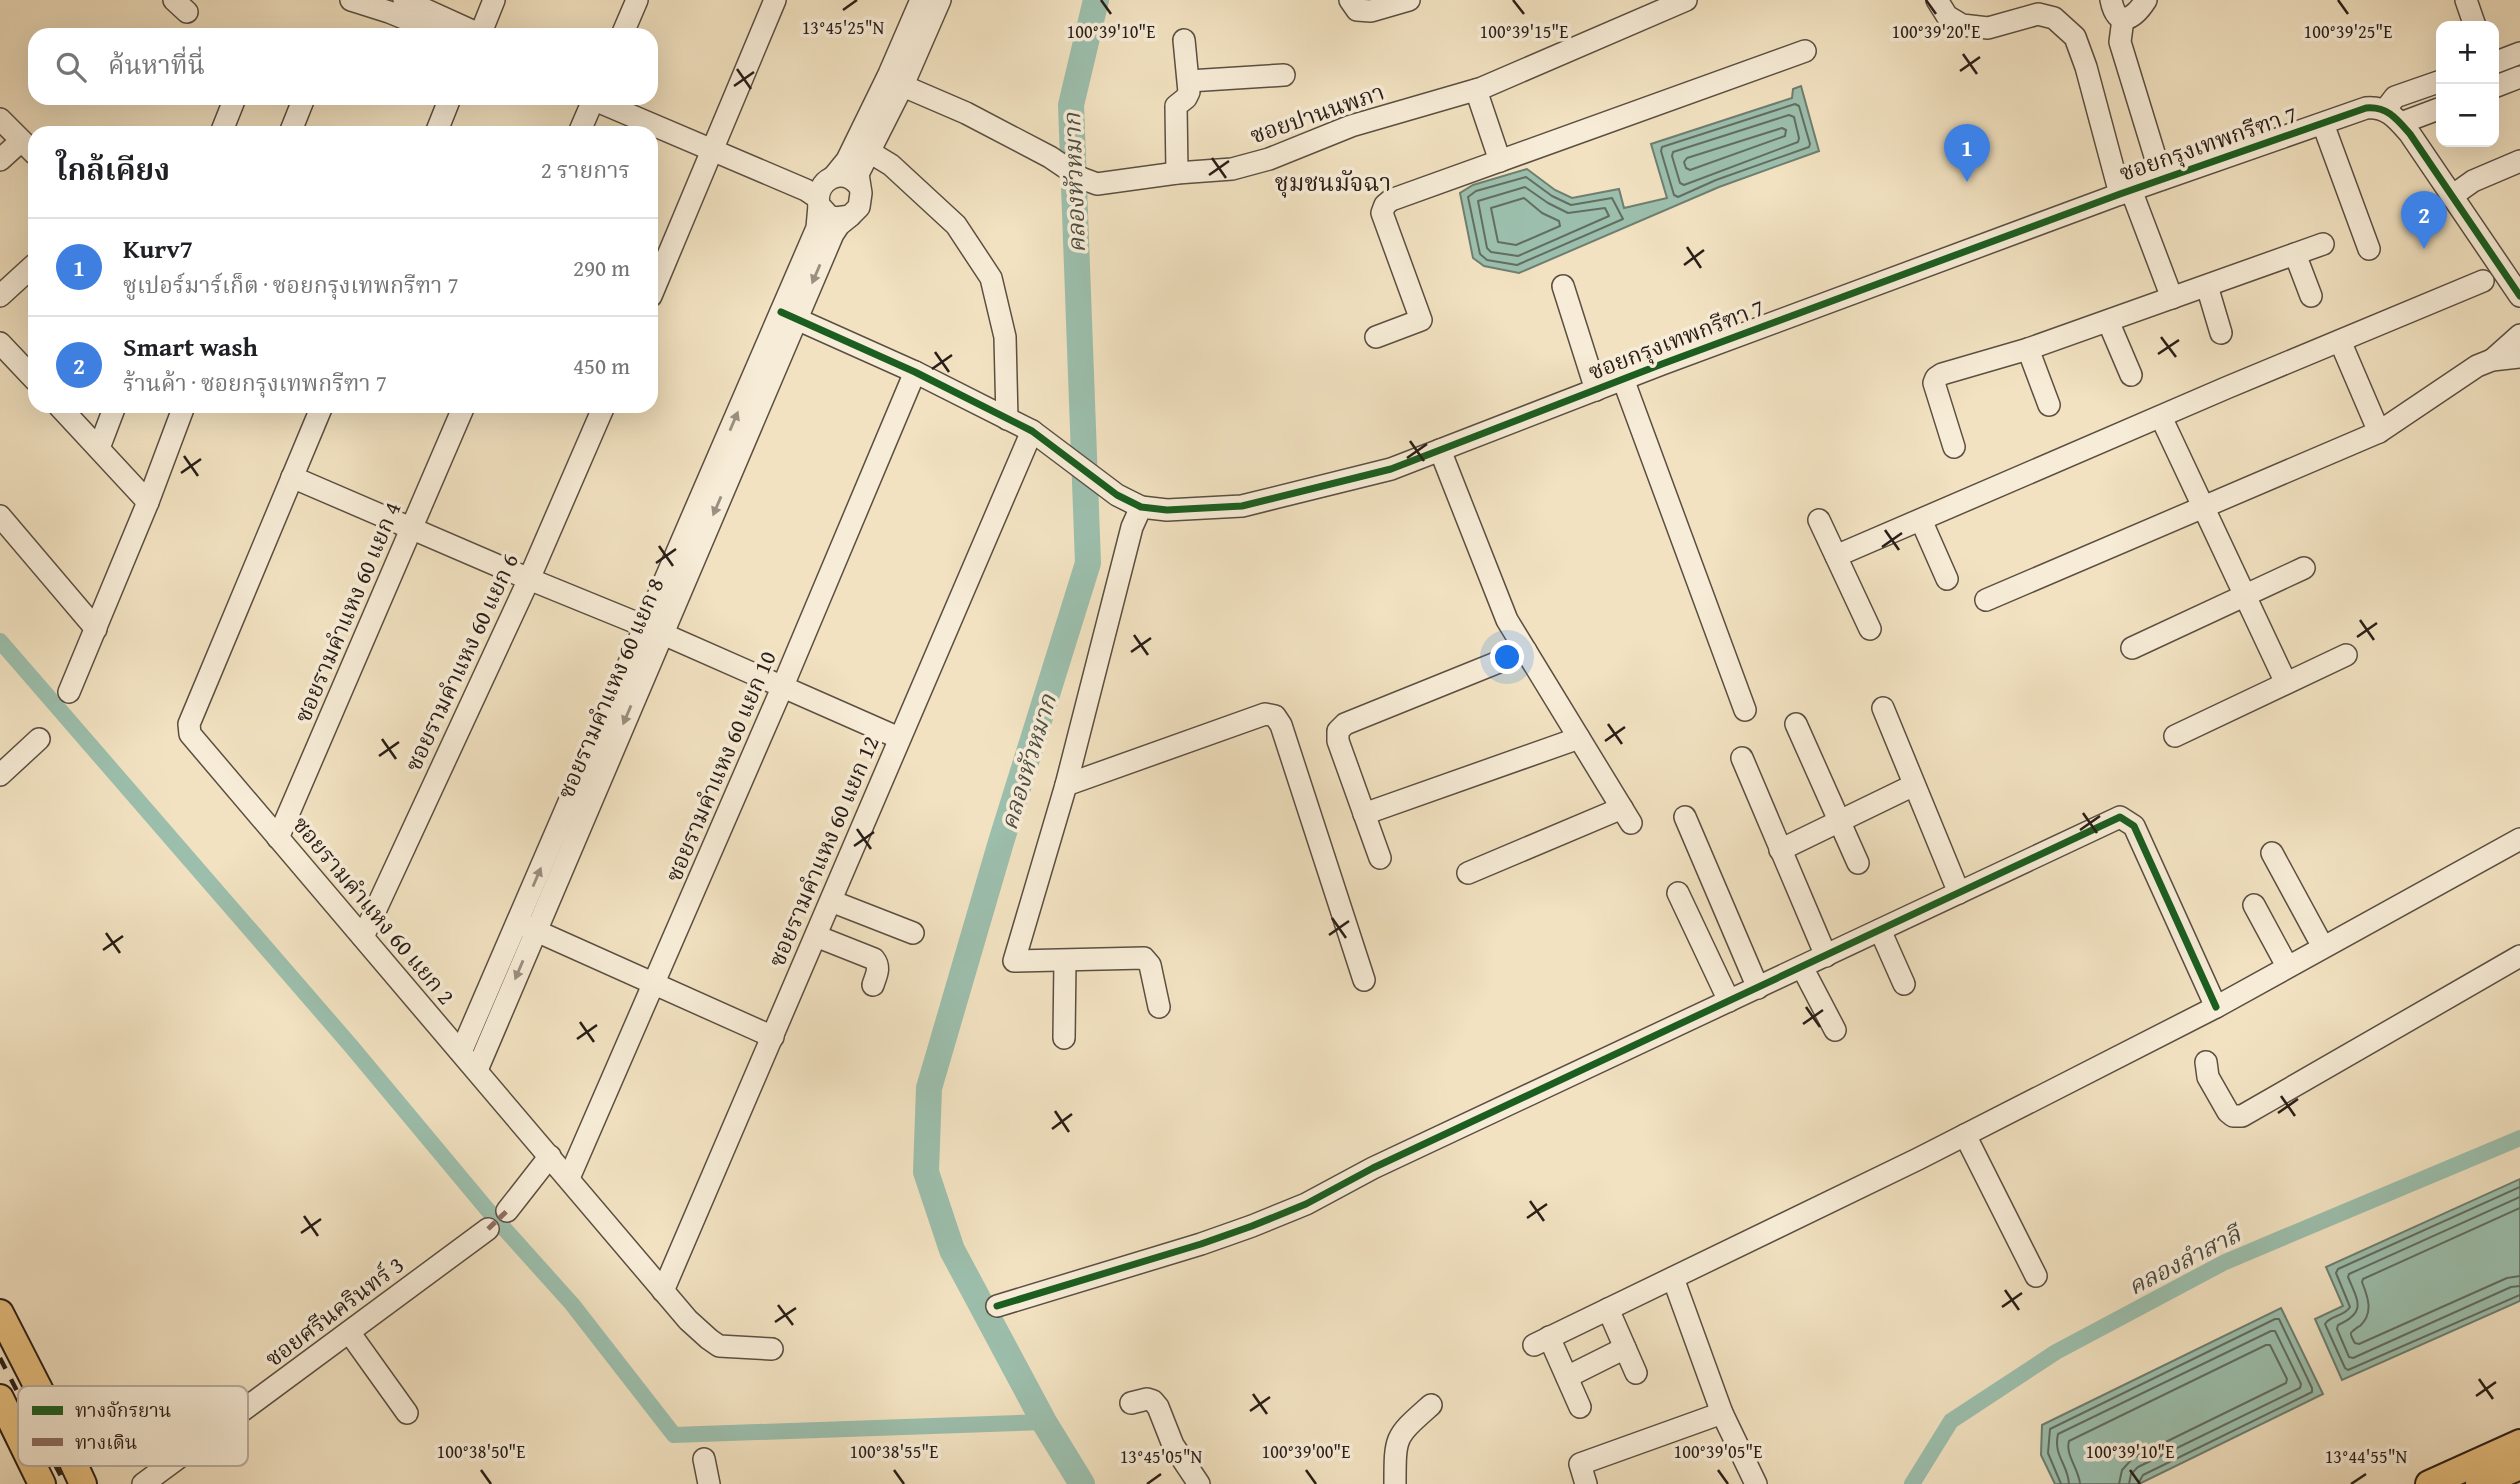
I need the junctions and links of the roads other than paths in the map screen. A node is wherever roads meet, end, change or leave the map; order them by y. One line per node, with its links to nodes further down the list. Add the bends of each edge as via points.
1 (352, 0): 17 (street)
2 (404, 0): 18 (street)
3 (494, 0): 19 (street)
4 (636, 0): 20 (street)
5 (775, 0): 46 (street)
6 (921, 0): 28 (street)
7 (940, 0): 28 (street)
8 (1350, 0): 9 (street, via 1357,10 1371,11)
9 (1409, 0)
10 (1686, 0): 31 (street, ซอยปานนพภา)
11 (1937, 0): 56 (street, via 1947,16 1962,25 1988,28 2038,14 2054,18 2075,37)
12 (2111, 0): 15 (street, via 2113,12)
13 (2146, 0): 15 (street, via 2135,14)
14 (2466, 0): 16 (street)
15 (2123, 19): 54 (street, via 2120,42)
16 (2473, 21)
17 (427, 28)
18 (466, 28)
19 (484, 28)
20 (625, 28)
21 (1184, 40): 27 (street)
22 (1805, 51): 50 (street)
23 (2520, 52): 24 (street)
24 (2499, 61)
25 (1284, 75): 27 (street)
26 (2520, 77): 30 (street)
27 (1189, 81): 52 (street, via 1189,92 1176,106)
28 (895, 82): 48 (street); 52 (street, ซอยปานนพภา, via 966,113 1097,184); 53 (street)
29 (2436, 83): 39 (street, via 2395,97)
30 (2499, 85)
31 (1476, 90): 50 (street); 52 (street, ซอยปานนพภา, via 1351,126 1233,169)
32 (232, 105): 42 (street)
33 (301, 105): 43 (street)
34 (447, 105): 44 (street)
35 (590, 105): 45 (street)
36 (611, 105): 46 (street)
37 (640, 105): 46 (street)
38 (2436, 109): 39 (street)
39 (2393, 117): 41 (street, ซอยกรุงเทพกรีฑา 7, via 2375,107 2365,108); 57 (street)
40 (0, 119): 47 (street)
41 (2323, 124): 54 (street, ซอยกรุงเทพกรีฑา 7); 61 (street)
42 (224, 126)
43 (293, 126)
44 (439, 126)
45 (582, 126)
46 (716, 145): 53 (street, via 805,174); 58 (street, via 806,190); 64 (street)
47 (28, 147): 49 (street)
48 (868, 151): 55 (street, via 858,174); 95 (street, via 891,165 956,225 991,278 1005,337)
49 (0, 160)
50 (1500, 161): 76 (street, via 1385,205 1382,213 1421,320)
51 (2520, 161): 57 (street, via 2473,181)
52 (1177, 173)
53 (833, 177): 55 (street, via 849,177); 58 (street, via 822,184)
54 (2162, 179): 56 (street, ซอยกรุงเทพกรีฑา 7)
55 (859, 187): 59 (street, via 859,206)
56 (2126, 192): 71 (street); 85 (street, ซอยกรุงเทพกรีฑา 7)
57 (2452, 196): 70 (street)
58 (819, 202): 59 (street, via 829,216); 72 (street, ซอยรามคำแหง 60 แยก 8, via 817,228)
59 (849, 216): 72 (street, ซอยรามคำแหง 60 แยก 8, one-way to 72, via 833,234)
60 (2323, 244): 62 (street)
61 (2369, 249)
62 (2295, 254): 67 (street); 69 (street)
63 (28, 270): 68 (street)
64 (658, 280)
65 (2483, 281): 77 (street)
66 (1563, 286): 86 (street)
67 (2207, 286): 71 (street); 74 (street)
68 (0, 296)
69 (2311, 296)
70 (2520, 296)
71 (2172, 299): 73 (street)
72 (789, 315): 82 (street, ซอยกรุงเทพกรีฑา 7); 117 (street, ซอยรามคำแหง 60 แยก 8)
73 (2108, 321): 79 (street); 84 (street)
74 (2221, 333)
75 (2520, 335): 81 (street)
76 (1376, 337)
77 (2340, 341): 94 (street); 96 (street)
78 (0, 343): 83 (street)
79 (2028, 349): 87 (street); 98 (street, via 1936,378)
80 (2520, 357): 81 (street)
81 (2492, 360): 96 (street)
82 (915, 372): 95 (street, ซอยกรุงเทพกรีฑา 7); 122 (street, ซอยรามคำแหง 60 แยก 10)
83 (28, 373)
84 (2131, 375)
85 (1623, 380): 86 (street, ซอยกรุงเทพกรีฑา 7); 125 (street)
86 (1596, 390): 100 (street, ซอยกรุงเทพกรีฑา 7)
87 (2049, 405)
88 (66, 413): 99 (street)
89 (112, 413): 99 (street)
90 (181, 413): 102 (street)
91 (319, 413): 101 (street, ซอยรามคำแหง 60 แยก 2)
92 (461, 413): 108 (street, ซอยรามคำแหง 60 แยก 4)
93 (601, 413): 111 (street, ซอยรามคำแหง 60 แยก 6)
94 (2161, 416): 104 (street); 107 (street)
95 (1007, 419): 97 (street, ซอยกรุงเทพกรีฑา 7)
96 (2379, 432): 104 (street)
97 (1039, 437): 103 (street, ซอยกรุงเทพกรีฑา 7, via 1117,495); 128 (street, ซอยรามคำแหง 60 แยก 12)
98 (1954, 447)
99 (99, 449): 102 (street)
100 (1440, 450): 103 (street, ซอยกรุงเทพกรีฑา 7, via 1391,469 1242,506); 119 (street, via 1507,620)
101 (292, 477): 108 (street); 138 (street, ซอยรามคำแหง 60 แยก 2, via 189,724 190,734)
102 (148, 502): 115 (street)
103 (1141, 507): 133 (street)
104 (2204, 508): 113 (street); 114 (street)
105 (0, 516): 115 (street)
106 (1819, 520): 109 (street)
107 (1922, 520): 109 (street); 112 (street)
108 (412, 529): 111 (street); 138 (street, ซอยรามคำแหง 60 แยก 4)
109 (1836, 556): 116 (street)
110 (2304, 568): 113 (street)
111 (529, 579): 117 (street); 153 (street, ซอยรามคำแหง 60 แยก 6)
112 (1947, 579)
113 (2245, 596): 118 (street); 121 (street)
114 (1986, 600)
115 (96, 629): 123 (street)
116 (1870, 629)
117 (654, 630): 122 (street); 149 (street, ซอยรามคำแหง 60 แยก 8)
118 (2132, 648)
119 (1526, 652): 129 (street); 135 (street, via 1345,724 1338,731)
120 (2346, 654): 121 (street)
121 (2286, 683): 127 (street)
122 (782, 688): 128 (street); 161 (street, ซอยรามคำแหง 60 แยก 10)
123 (69, 692)
124 (1882, 708): 134 (street)
125 (1745, 710)
126 (1796, 724): 137 (street)
127 (2175, 736)
128 (899, 738): 147 (street, ซอยรามคำแหง 60 แยก 12)
129 (1579, 738): 135 (street); 144 (street, via 1626,816)
130 (39, 739): 132 (street)
131 (1742, 758): 140 (street)
132 (0, 775)
133 (1066, 785): 157 (street, via 1014,961); 160 (street, via 1265,714 1275,716)
134 (1914, 785): 137 (street); 146 (street)
135 (1364, 814): 142 (street)
136 (1685, 817): 164 (street)
137 (1840, 821): 140 (street); 143 (street)
138 (278, 838): 153 (street, ซอยรามคำแหง 60 แยก 2)
139 (2520, 839): 154 (street)
140 (1780, 849): 155 (street)
141 (2272, 853): 154 (street)
142 (1380, 858)
143 (1858, 863)
144 (1468, 873)
145 (1678, 892): 165 (street)
146 (1959, 893): 150 (street); 167 (street, via 2120,817 2134,826)
147 (831, 901): 151 (street); 152 (street, ซอยรามคำแหง 60 แยก 12)
148 (2254, 905): 158 (street)
149 (526, 926): 161 (street); 171 (street, ซอยรามคำแหง 60 แยก 8); 173 (street, ซอยรามคำแหง 60 แยก 8, one-way to 173)
150 (1880, 930): 155 (street); 162 (street)
151 (913, 933)
152 (816, 936): 163 (street, via 874,959 878,969); 169 (street, ซอยรามคำแหง 60 แยก 12)
153 (363, 937): 171 (street, ซอยรามคำแหง 60 แยก 2)
154 (2323, 947): 158 (street)
155 (1826, 956): 159 (street)
156 (2520, 956): 172 (street, via 2242,1116 2228,1112 2208,1077)
157 (1065, 961): 166 (street, via 1143,958 1150,965); 170 (street)
158 (2287, 966): 167 (street)
159 (1802, 967): 164 (street); 168 (street)
160 (1364, 980)
161 (655, 983): 169 (street); 176 (street, ซอยรามคำแหง 60 แยก 10)
162 (1904, 984)
163 (873, 985)
164 (1758, 988): 165 (street)
165 (1729, 1001): 182 (street, via 1281,1215)
166 (1159, 1007)
167 (2216, 1007): 174 (street)
168 (1835, 1030)
169 (773, 1037): 181 (street, ซอยรามคำแหง 60 แยก 12)
170 (1064, 1038)
171 (461, 1052): 173 (street, ซอยรามคำแหง 60 แยก 2)
172 (2206, 1062)
173 (477, 1070): 175 (street, ซอยรามคำแหง 60 แยก 2)
174 (1965, 1135): 179 (street); 180 (street)
175 (550, 1156): 176 (street, ซอยรามคำแหง 60 แยก 2); 177 (street)
176 (569, 1178): 181 (street, ซอยรามคำแหง 60 แยก 2)
177 (507, 1211)
178 (488, 1229): 185 (street, ซอยศรีนครินทร์ 3)
179 (2036, 1276)
180 (1673, 1278): 183 (street); 197 (street)
181 (663, 1291): 187 (street, ซอยรามคำแหง 60 แยก 2, via 719,1346)
182 (997, 1306)
183 (1608, 1309): 186 (street); 189 (street, via 1541,1341)
184 (0, 1313): 190 (main road)
185 (349, 1332): 194 (street, ซอยศรีนครินทร์ 3); 196 (street)
186 (1625, 1348): 188 (street); 189 (street)
187 (772, 1349)
188 (1636, 1373)
189 (1567, 1377): 195 (street)
190 (37, 1386)
191 (0, 1398): 198 (main road)
192 (1131, 1403): 209 (street, via 1153,1401 1173,1445)
193 (1431, 1405): 210 (street, via 1402,1432 1395,1448)
194 (248, 1407)
195 (1580, 1407)
196 (407, 1413)
197 (1722, 1413): 211 (street, via 1580,1464); 212 (street)
198 (18, 1435)
199 (2520, 1443): 213 (main road)
200 (704, 1459): 208 (street)
201 (33, 1466): 205 (main road)
202 (75, 1466): 206 (main road)
203 (167, 1466): 207 (street, ซอยศรีนครินทร์ 3)
204 (2520, 1466): 214 (main road)
205 (42, 1484)
206 (83, 1484)
207 (143, 1484)
208 (709, 1484)
209 (1199, 1484)
210 (1395, 1484)
211 (1586, 1484)
212 (1756, 1484)
213 (2429, 1484)
214 (2479, 1484)

